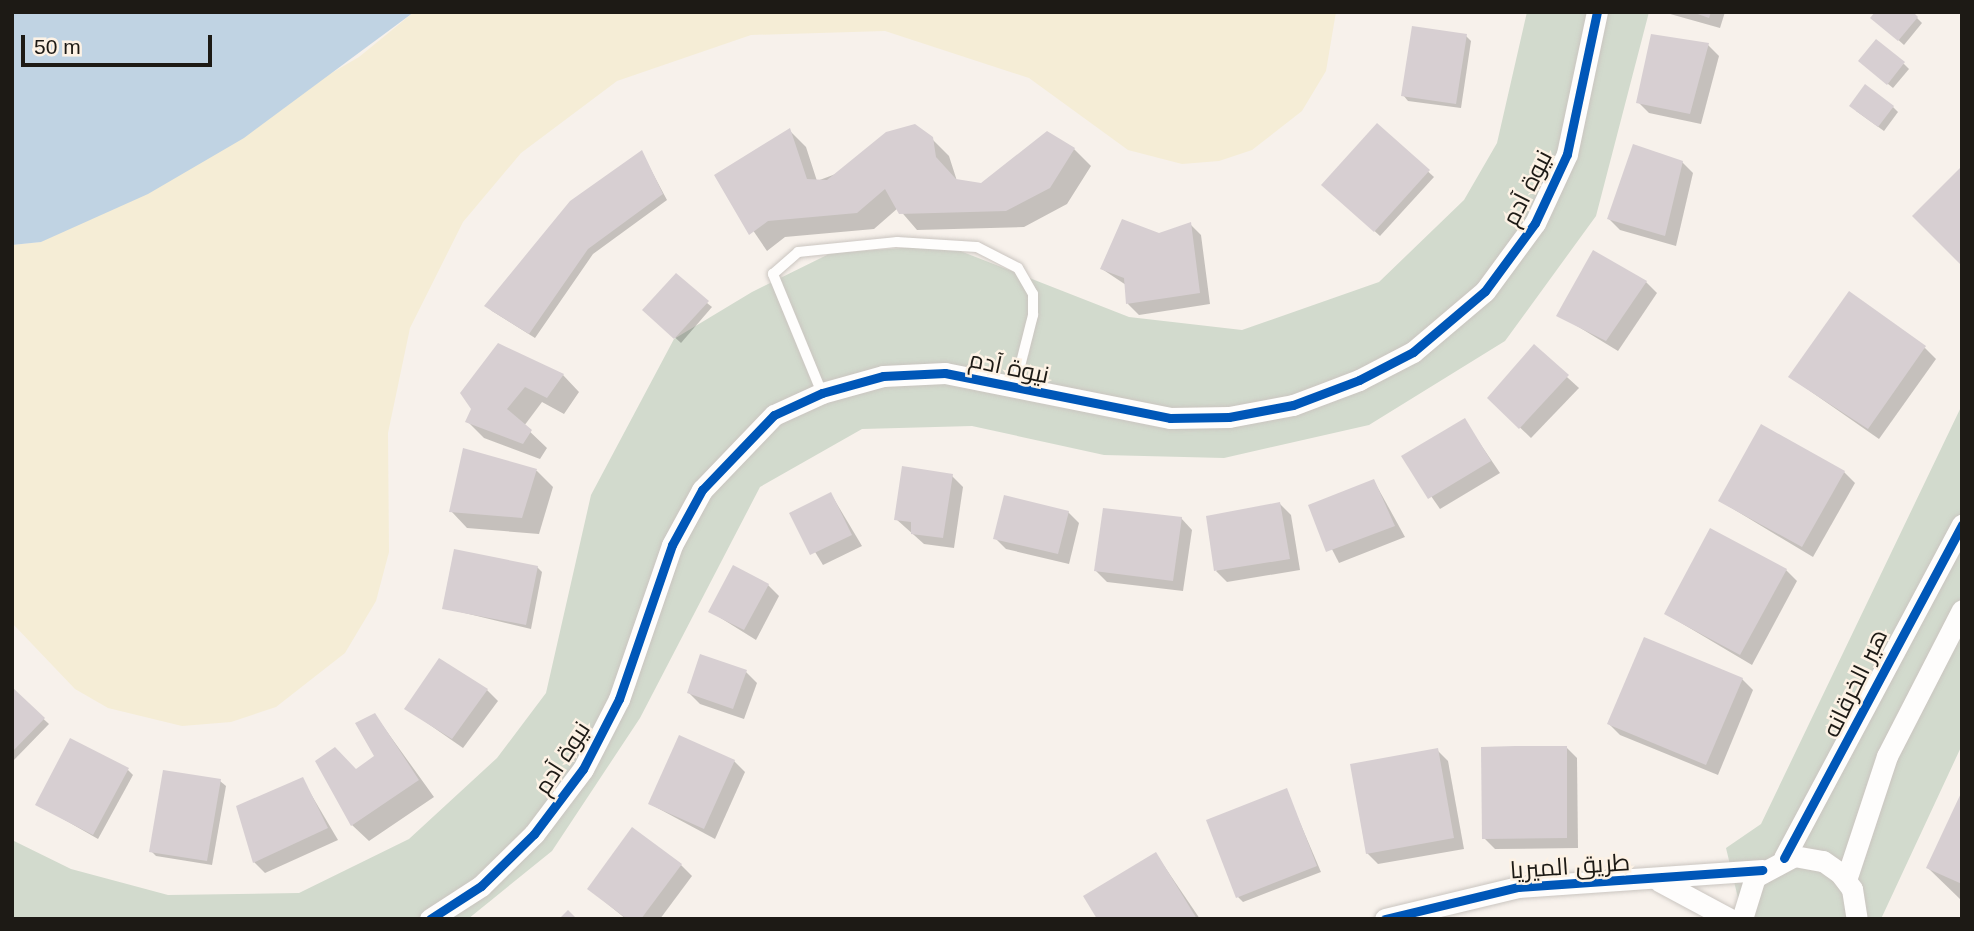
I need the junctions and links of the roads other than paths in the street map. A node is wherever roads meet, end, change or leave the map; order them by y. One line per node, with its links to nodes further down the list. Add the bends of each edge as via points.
1 (1597, 12): 2 (street, نيوة آدم, via 1567,154 1535,223 1485,290 1413,352 1293,405 1230,417 1170,418)
2 (1015, 386): 3 (street, نيوة آدم, via 945,373 883,376); 3 (lane, via 1033,315 1033,294 1018,268 978,247 886,243 798,252 773,275)
3 (822, 393): 10 (street, نيوة آدم, via 774,415 702,490 672,545 620,699 583,769 534,834 481,886)
4 (1962, 525): 6 (street, هير الخرقانه)
5 (1962, 610): 9 (street, via 1887,756)
6 (1784, 858): 7 (street); 9 (street, via 1823,861)
7 (1762, 870): 8 (street, طريق الميريا); 13 (street, via 1745,896)
8 (1657, 880): 11 (street, طريق الميريا, via 1518,887); 12 (street, طريق الميريا)
9 (1853, 899): 14 (street)
10 (430, 919)
11 (1385, 919)
12 (1730, 919)
13 (1742, 919)
14 (1873, 919)

